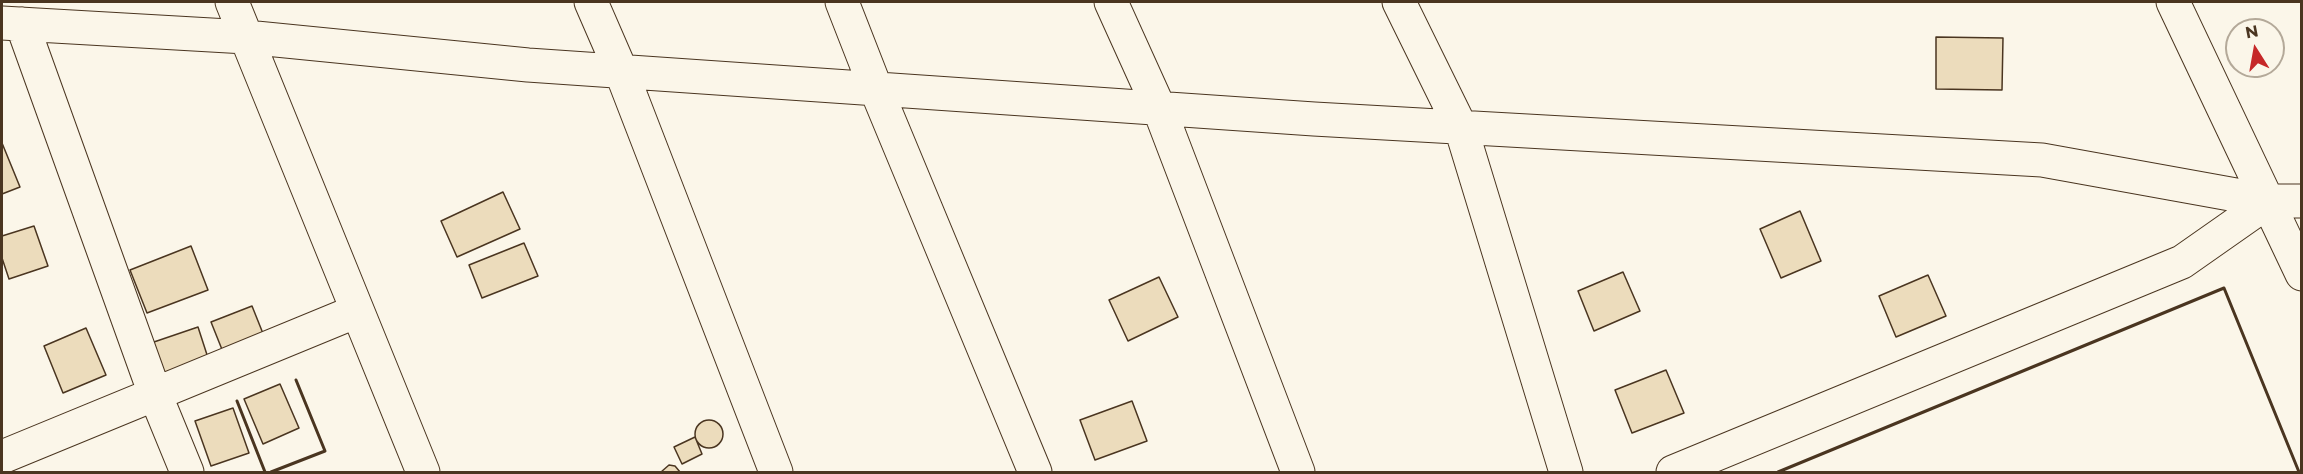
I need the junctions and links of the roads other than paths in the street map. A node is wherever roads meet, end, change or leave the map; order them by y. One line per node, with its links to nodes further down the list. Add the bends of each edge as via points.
1 (232, 2): 8 (street)
2 (591, 2): 9 (street)
3 (842, 2): 10 (street)
4 (1111, 2): 11 (street)
5 (1399, 2): 12 (street)
6 (2173, 2): 13 (street)
7 (12, 23): 8 (street); 17 (street)
8 (246, 37): 9 (street); 16 (street)
9 (621, 71): 10 (street); 21 (street)
10 (876, 88): 11 (street); 22 (street)
11 (1159, 108): 12 (street); 23 (street)
12 (1461, 129): 13 (street, via 2042,160); 24 (street)
13 (2268, 201): 14 (street); 15 (street); 25 (street, via 2182,262)
14 (2301, 201)
15 (2301, 274)
16 (357, 310): 17 (street); 20 (street)
17 (155, 394): 18 (street); 19 (street)
18 (2, 458)
19 (187, 472)
20 (423, 472)
21 (776, 472)
22 (1035, 472)
23 (1298, 472)
24 (1566, 472)
25 (1673, 472)

